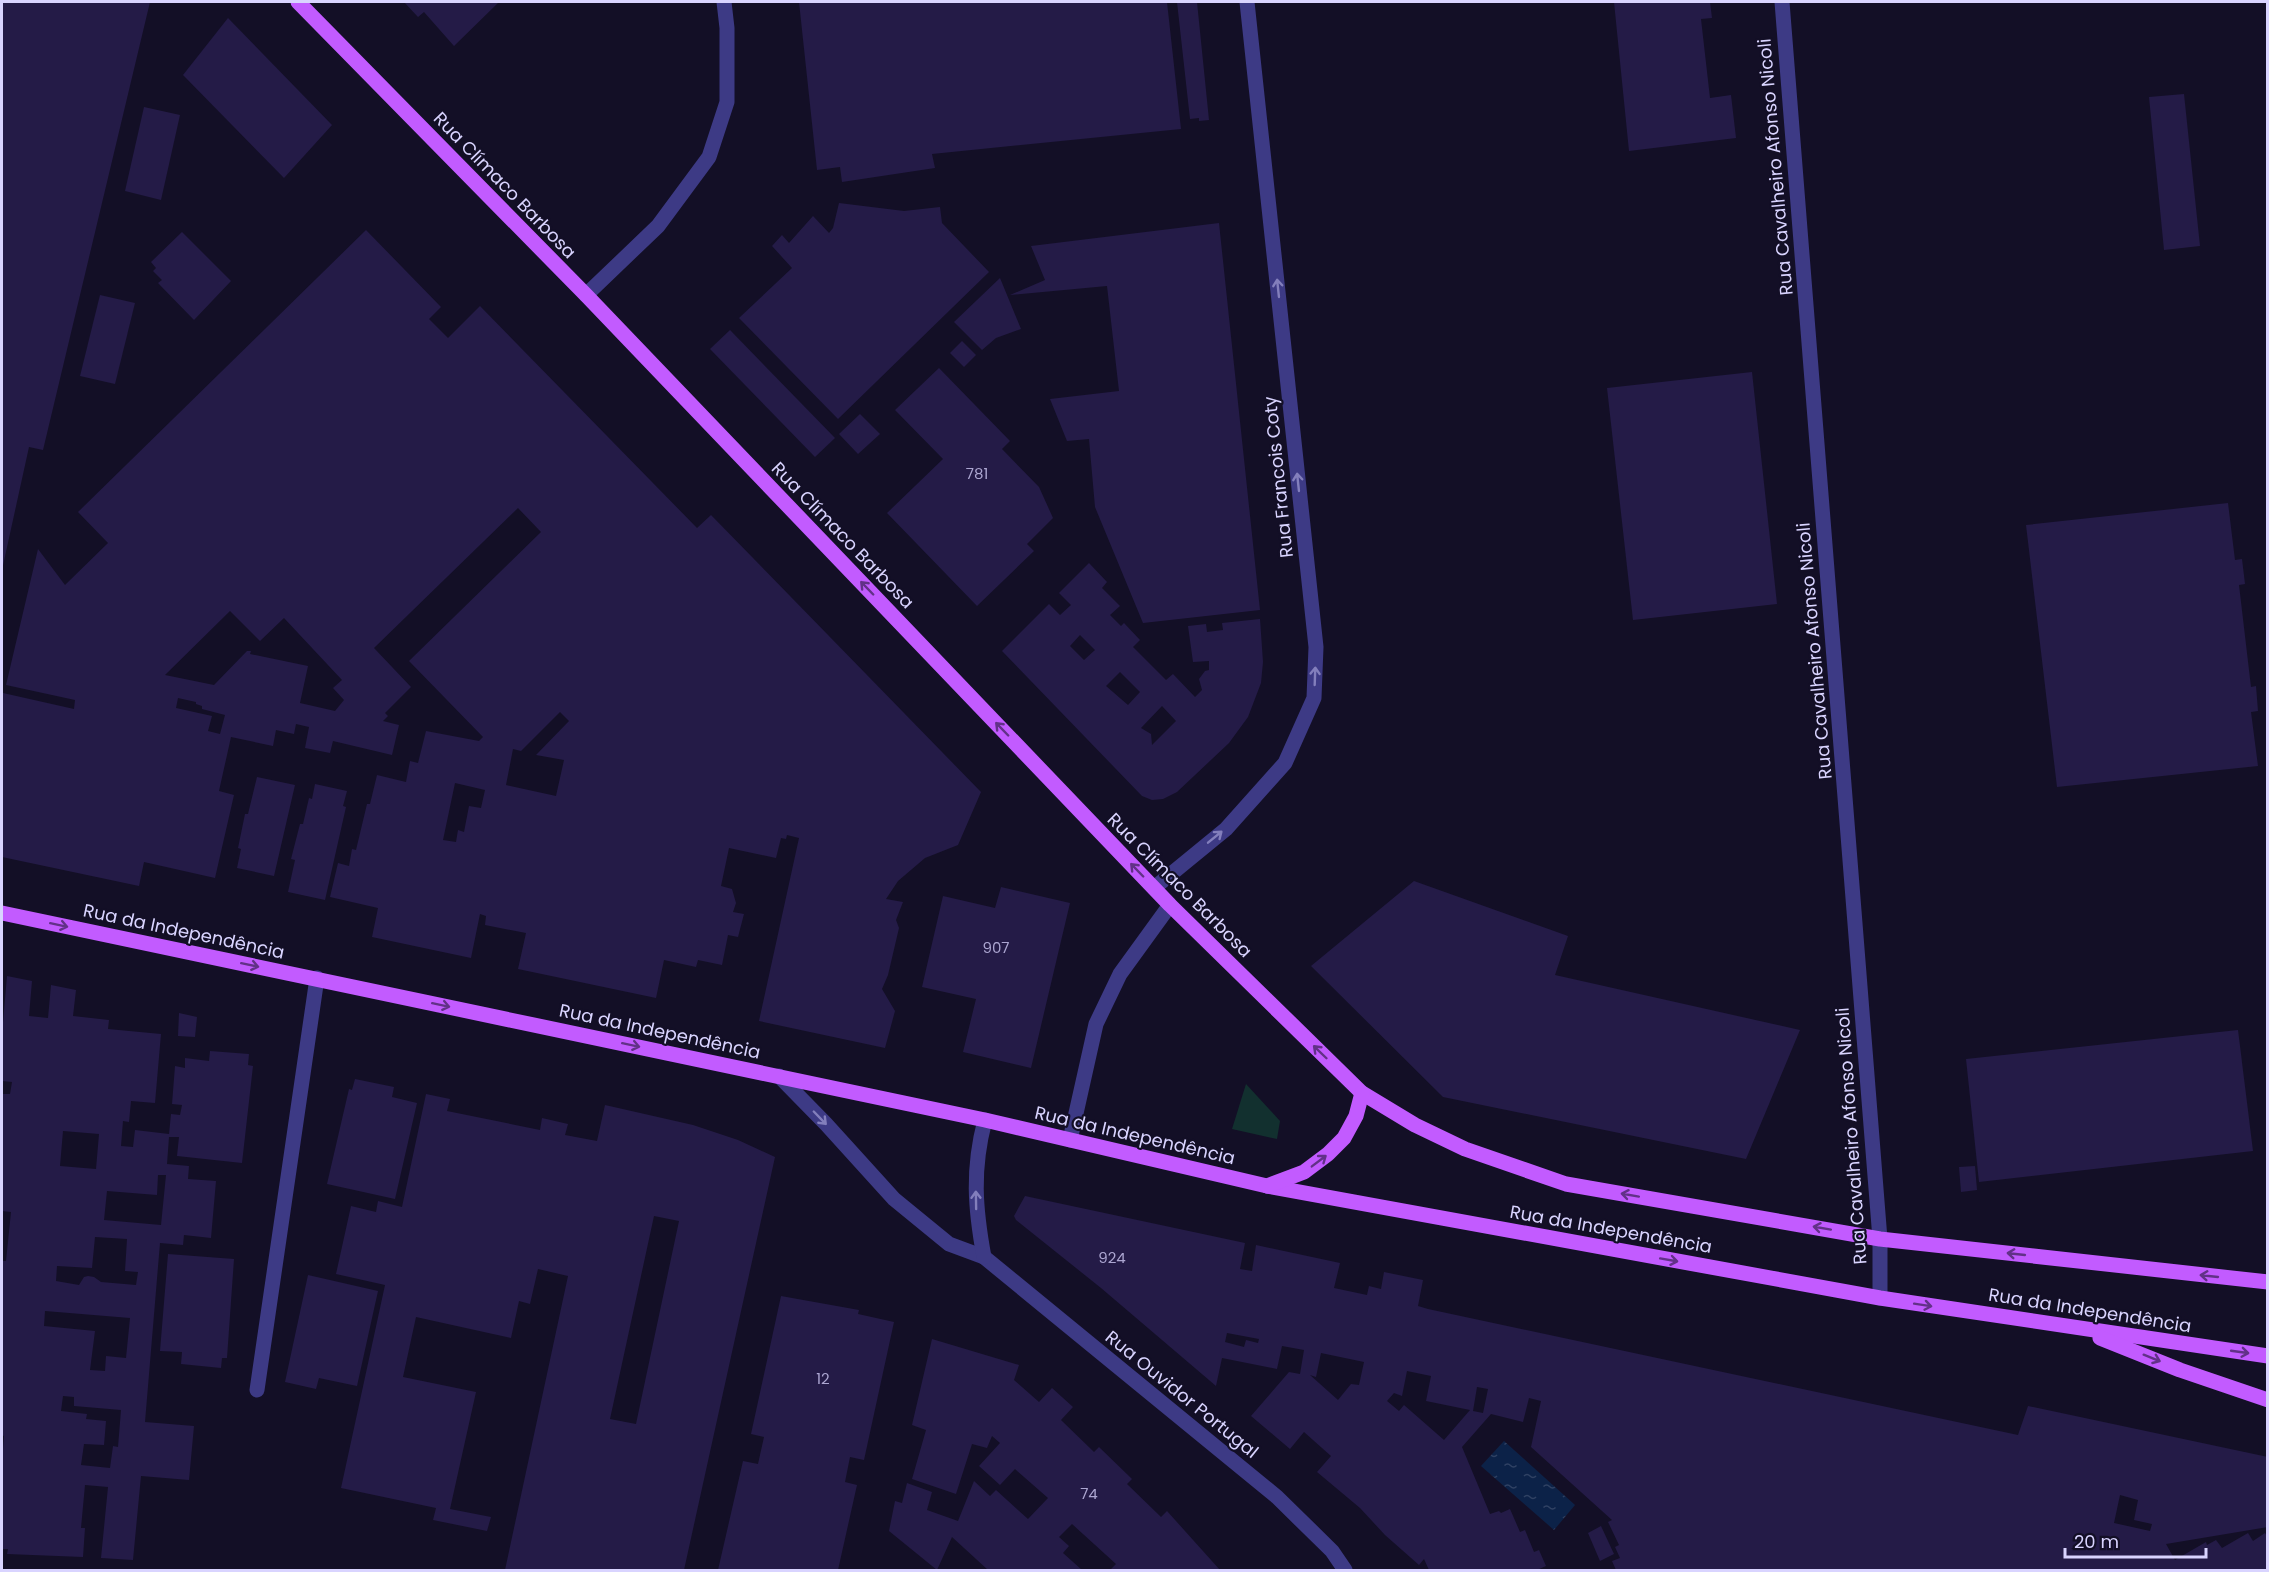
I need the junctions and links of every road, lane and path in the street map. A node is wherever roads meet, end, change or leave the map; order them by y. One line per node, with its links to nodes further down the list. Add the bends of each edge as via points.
1 (298, 2): 5 (main road, Rua Clímaco Barbosa)
2 (724, 2): 5 (street, via 728,28 727,102 709,157 658,226)
3 (1247, 2): 6 (street, Rua Francois Coty, one-way to 3, via 1226,829 1285,763 1314,698 1316,647)
4 (1782, 2): 15 (street, Rua Cavalheiro Afonso Nicoli)
5 (586, 296): 6 (main road, Rua Clímaco Barbosa, one-way to 5)
6 (1154, 888): 7 (main road, Rua Clímaco Barbosa)
7 (1170, 905): 11 (main road, Rua Clímaco Barbosa, one-way to 7); 13 (street, via 1120,974 1096,1024)
8 (2, 913): 9 (main road, Rua da Independência, one-way to 9)
9 (317, 978): 10 (main road, Rua da Independência, one-way to 10); 21 (street)
10 (779, 1076): 12 (main road, Rua da Independência); 16 (street, Rua Ouvidor Portugal, one-way to 16, via 894,1199 949,1244)
11 (1362, 1092): 14 (main road, one-way to 11, via 1304,1172 1336,1146 1356,1116); 15 (main road, Rua da Independência, one-way to 11, via 1566,1184 1465,1149 1415,1125)
12 (986, 1120): 13 (main road, Rua da Independência); 16 (street, one-way to 12, via 976,1213 976,1185 979,1142)
13 (1070, 1140): 14 (main road, Rua da Independência)
14 (1267, 1186): 18 (main road, Rua da Independência, one-way to 18)
15 (1880, 1239): 17 (main road, Rua da Independência, one-way to 15); 18 (street, Rua Cavalheiro Afonso Nicoli)
16 (984, 1257): 23 (street, Rua Ouvidor Portugal, via 1277,1497 1332,1551)
17 (2268, 1282)
18 (1880, 1298): 19 (main road, Rua da Independência, one-way to 19)
19 (2078, 1329): 20 (main road, Rua da Independência, one-way to 20); 22 (main road, one-way to 22)
20 (2268, 1356)
21 (257, 1390)
22 (2268, 1400)
23 (1345, 1570)

